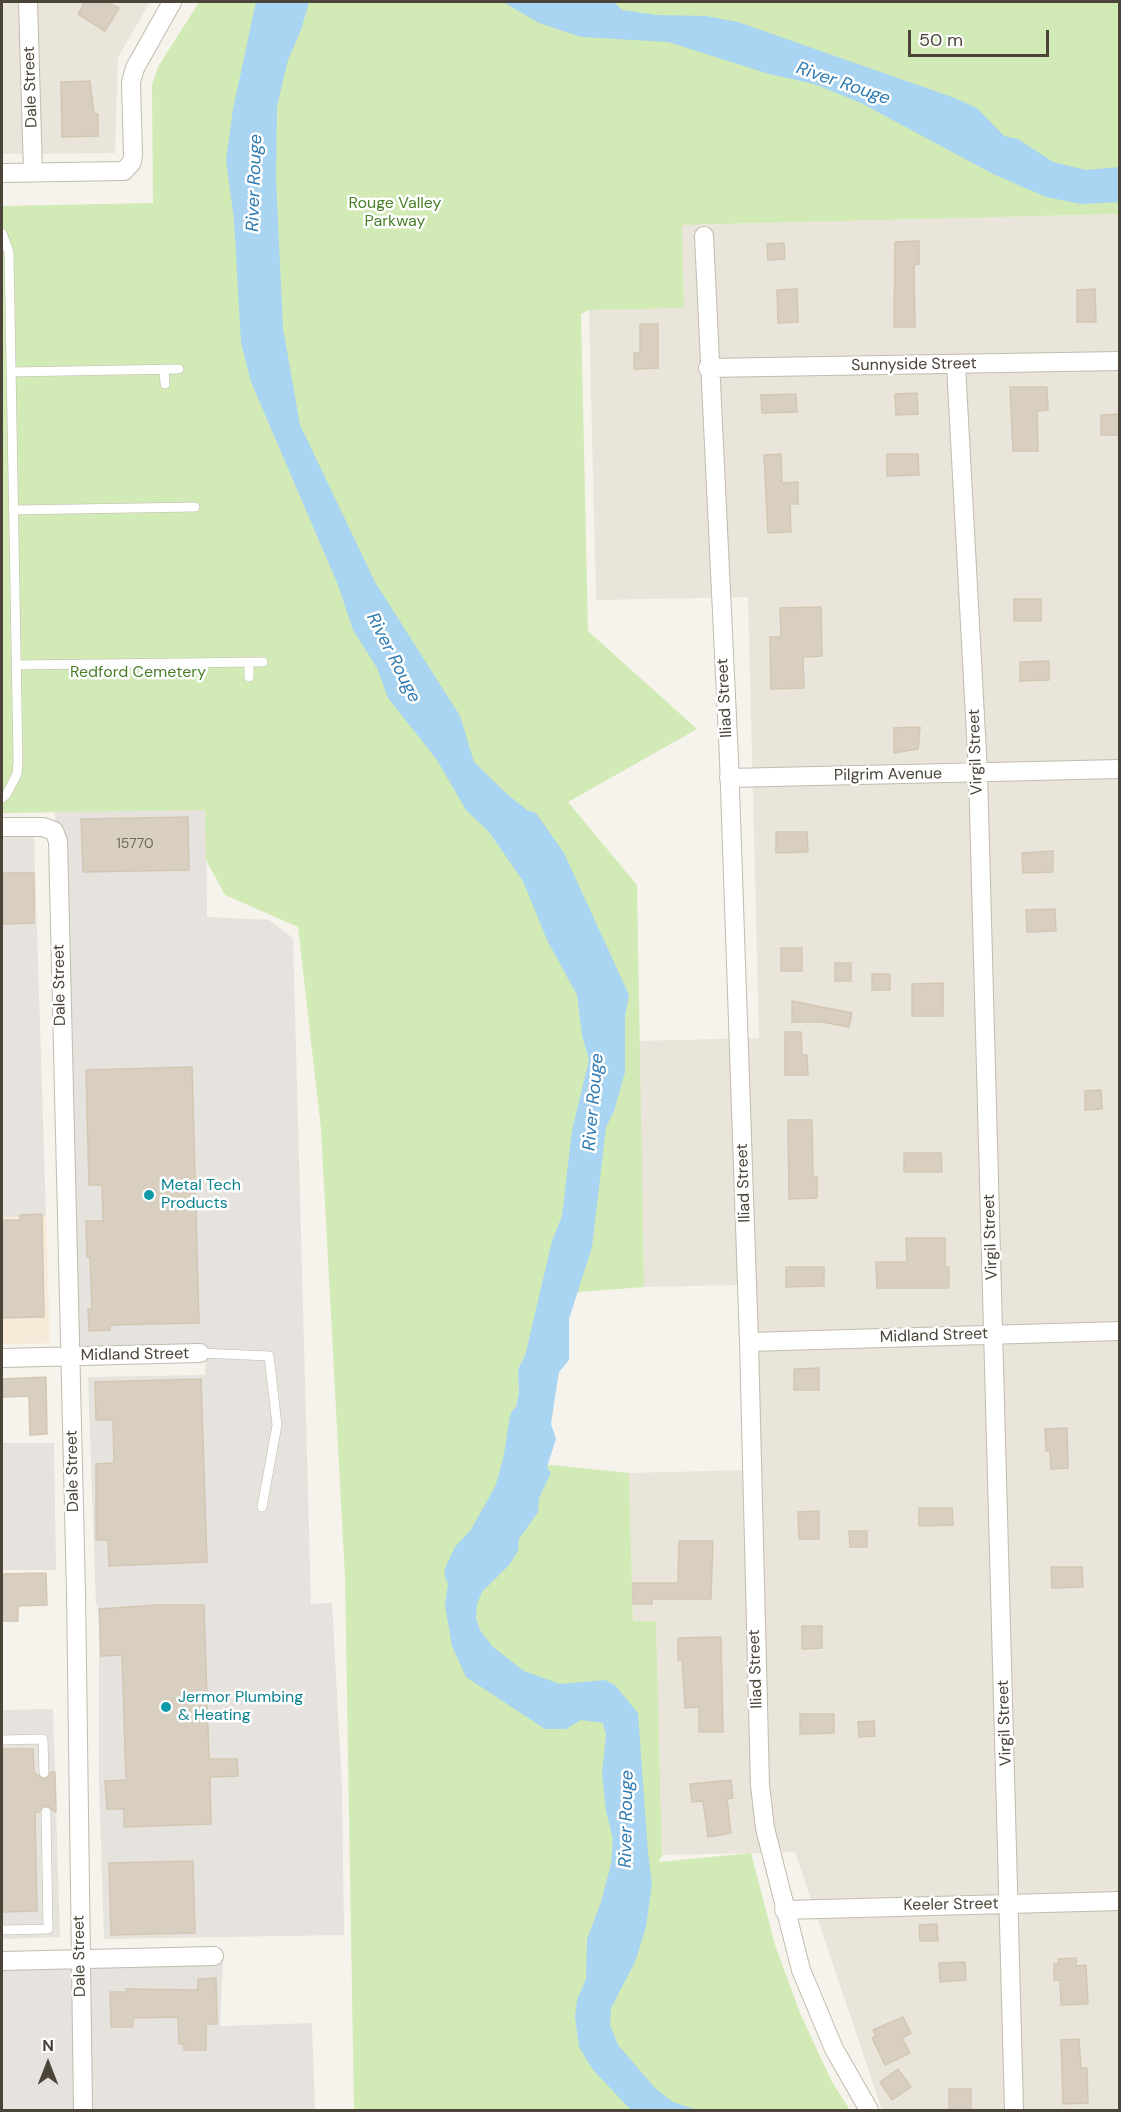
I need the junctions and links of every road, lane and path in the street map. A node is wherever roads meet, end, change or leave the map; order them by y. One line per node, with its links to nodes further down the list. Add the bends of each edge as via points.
1 (28, 2): 3 (street, Dale Street)
2 (172, 2): 3 (street, via 140,54 131,82 132,162 124,171)
3 (33, 172): 4 (street)
4 (2, 173)
5 (2, 233): 12 (lane, via 9,252)
6 (704, 236): 9 (street, Iliad Street)
7 (1119, 361): 8 (street, Sunnyside Street)
8 (956, 365): 9 (street, Sunnyside Street); 21 (street, Virgil Street)
9 (708, 368): 22 (street, Iliad Street)
10 (164, 369): 11 (lane); 12 (lane); 13 (lane)
11 (179, 369)
12 (11, 372): 15 (lane)
13 (165, 384)
14 (195, 507): 15 (lane)
15 (13, 510): 18 (lane)
16 (249, 663): 17 (lane); 18 (lane); 19 (lane)
17 (263, 663)
18 (16, 665): 23 (lane, via 17,774)
19 (249, 677)
20 (1119, 769): 21 (street, Pilgrim Avenue)
21 (978, 772): 22 (street, Pilgrim Avenue); 26 (street, Virgil Street)
22 (729, 778): 27 (street, Iliad Street)
23 (2, 798)
24 (2, 827): 29 (street, Dale Street, via 43,827 54,831 58,841)
25 (1119, 1331): 26 (street, Midland Street)
26 (994, 1334): 27 (street, Midland Street); 36 (street, Virgil Street)
27 (749, 1342): 37 (street, Iliad Street, via 760,1785 765,1828)
28 (200, 1353): 29 (street, Midland Street); 31 (lane, via 269,1356 277,1425)
29 (70, 1356): 30 (street, Midland Street); 40 (street, Dale Street)
30 (2, 1358)
31 (262, 1507)
32 (2, 1740): 33 (lane, via 43,1740)
33 (44, 1773)
34 (46, 1812): 38 (lane, via 48,1929)
35 (1119, 1901): 36 (street, Keeler Street)
36 (1011, 1903): 37 (street, Keeler Street); 44 (street, Virgil Street)
37 (784, 1910): 43 (street, Iliad Street, via 810,1996 834,2049)
38 (2, 1930)
39 (213, 1956): 40 (street)
40 (80, 1959): 41 (street); 42 (street, Dale Street)
41 (2, 1961)
42 (83, 2110)
43 (869, 2110)
44 (1014, 2110)

